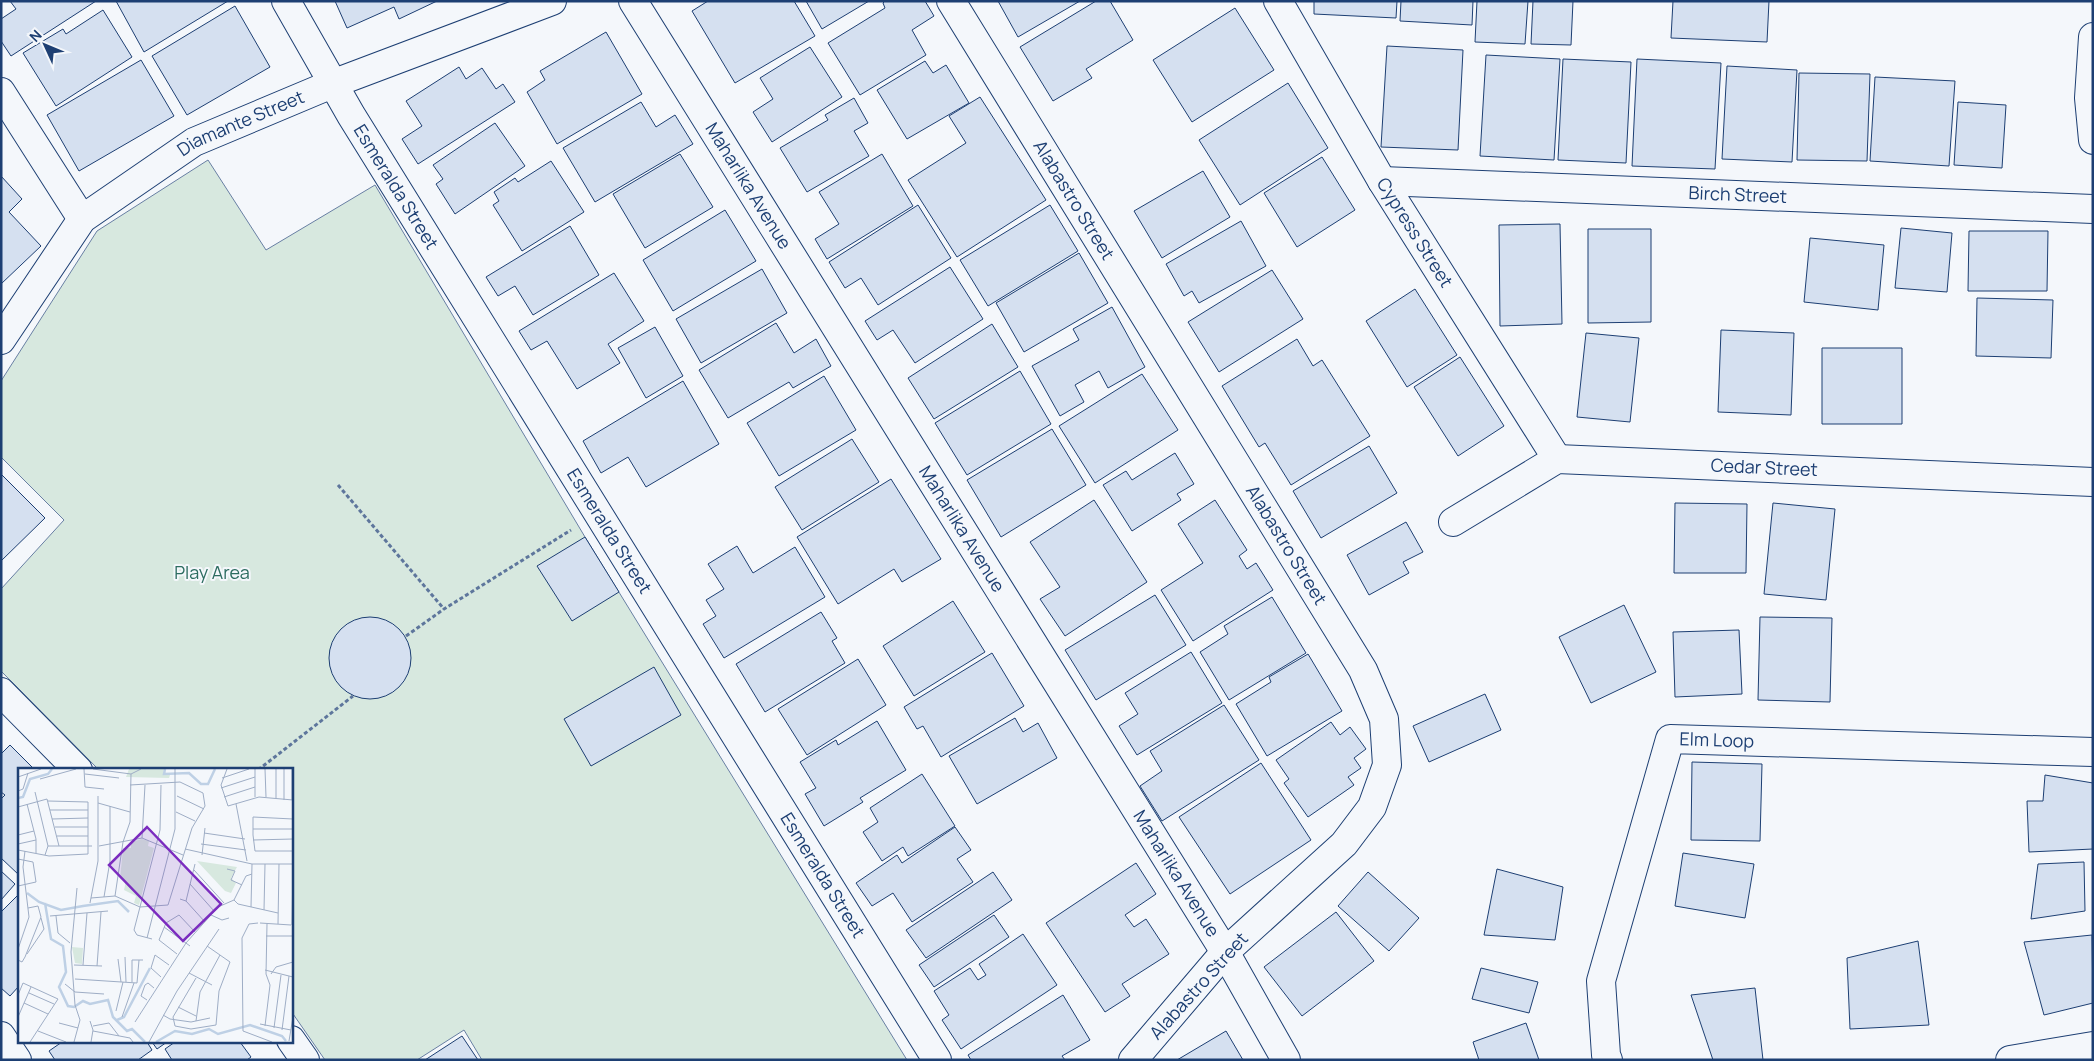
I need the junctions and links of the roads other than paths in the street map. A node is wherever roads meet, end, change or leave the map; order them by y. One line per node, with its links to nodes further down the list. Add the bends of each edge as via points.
1 (286, 1): 7 (street, Esmeralda Street)
2 (552, 1): 7 (street, Diamante Street)
3 (633, 1): 20 (street, Maharlika Avenue)
4 (951, 1): 20 (street, Alabastro Street, via 1357,661 1384,719 1387,764 1372,807 1344,844)
5 (1278, 1): 10 (street, Cypress Street)
6 (2093, 37): 9 (street, via 2089,98)
7 (332, 84): 12 (street, Diamante Street, via 194,142); 26 (street, Esmeralda Street)
8 (1, 92): 12 (street)
9 (2093, 140)
10 (1382, 181): 11 (street, Birch Street); 14 (street, Cypress Street)
11 (2093, 209)
12 (82, 220): 13 (street, Diamante Street)
13 (1, 340)
14 (1557, 459): 15 (street, Cedar Street); 16 (street)
15 (2093, 482)
16 (1453, 522)
17 (1, 692): 19 (street)
18 (2093, 752): 29 (street, Elm Loop, via 1670,739 1601,981)
19 (76, 768)
20 (1225, 952): 27 (street, Alabastro Street); 28 (street, Maharlika Avenue)
21 (1, 1036): 24 (street)
22 (292, 1041): 25 (street)
23 (2093, 1046): 30 (street)
24 (18, 1060)
25 (305, 1060)
26 (937, 1060)
27 (1134, 1060)
28 (1286, 1060)
29 (1608, 1060)
30 (2010, 1060)

